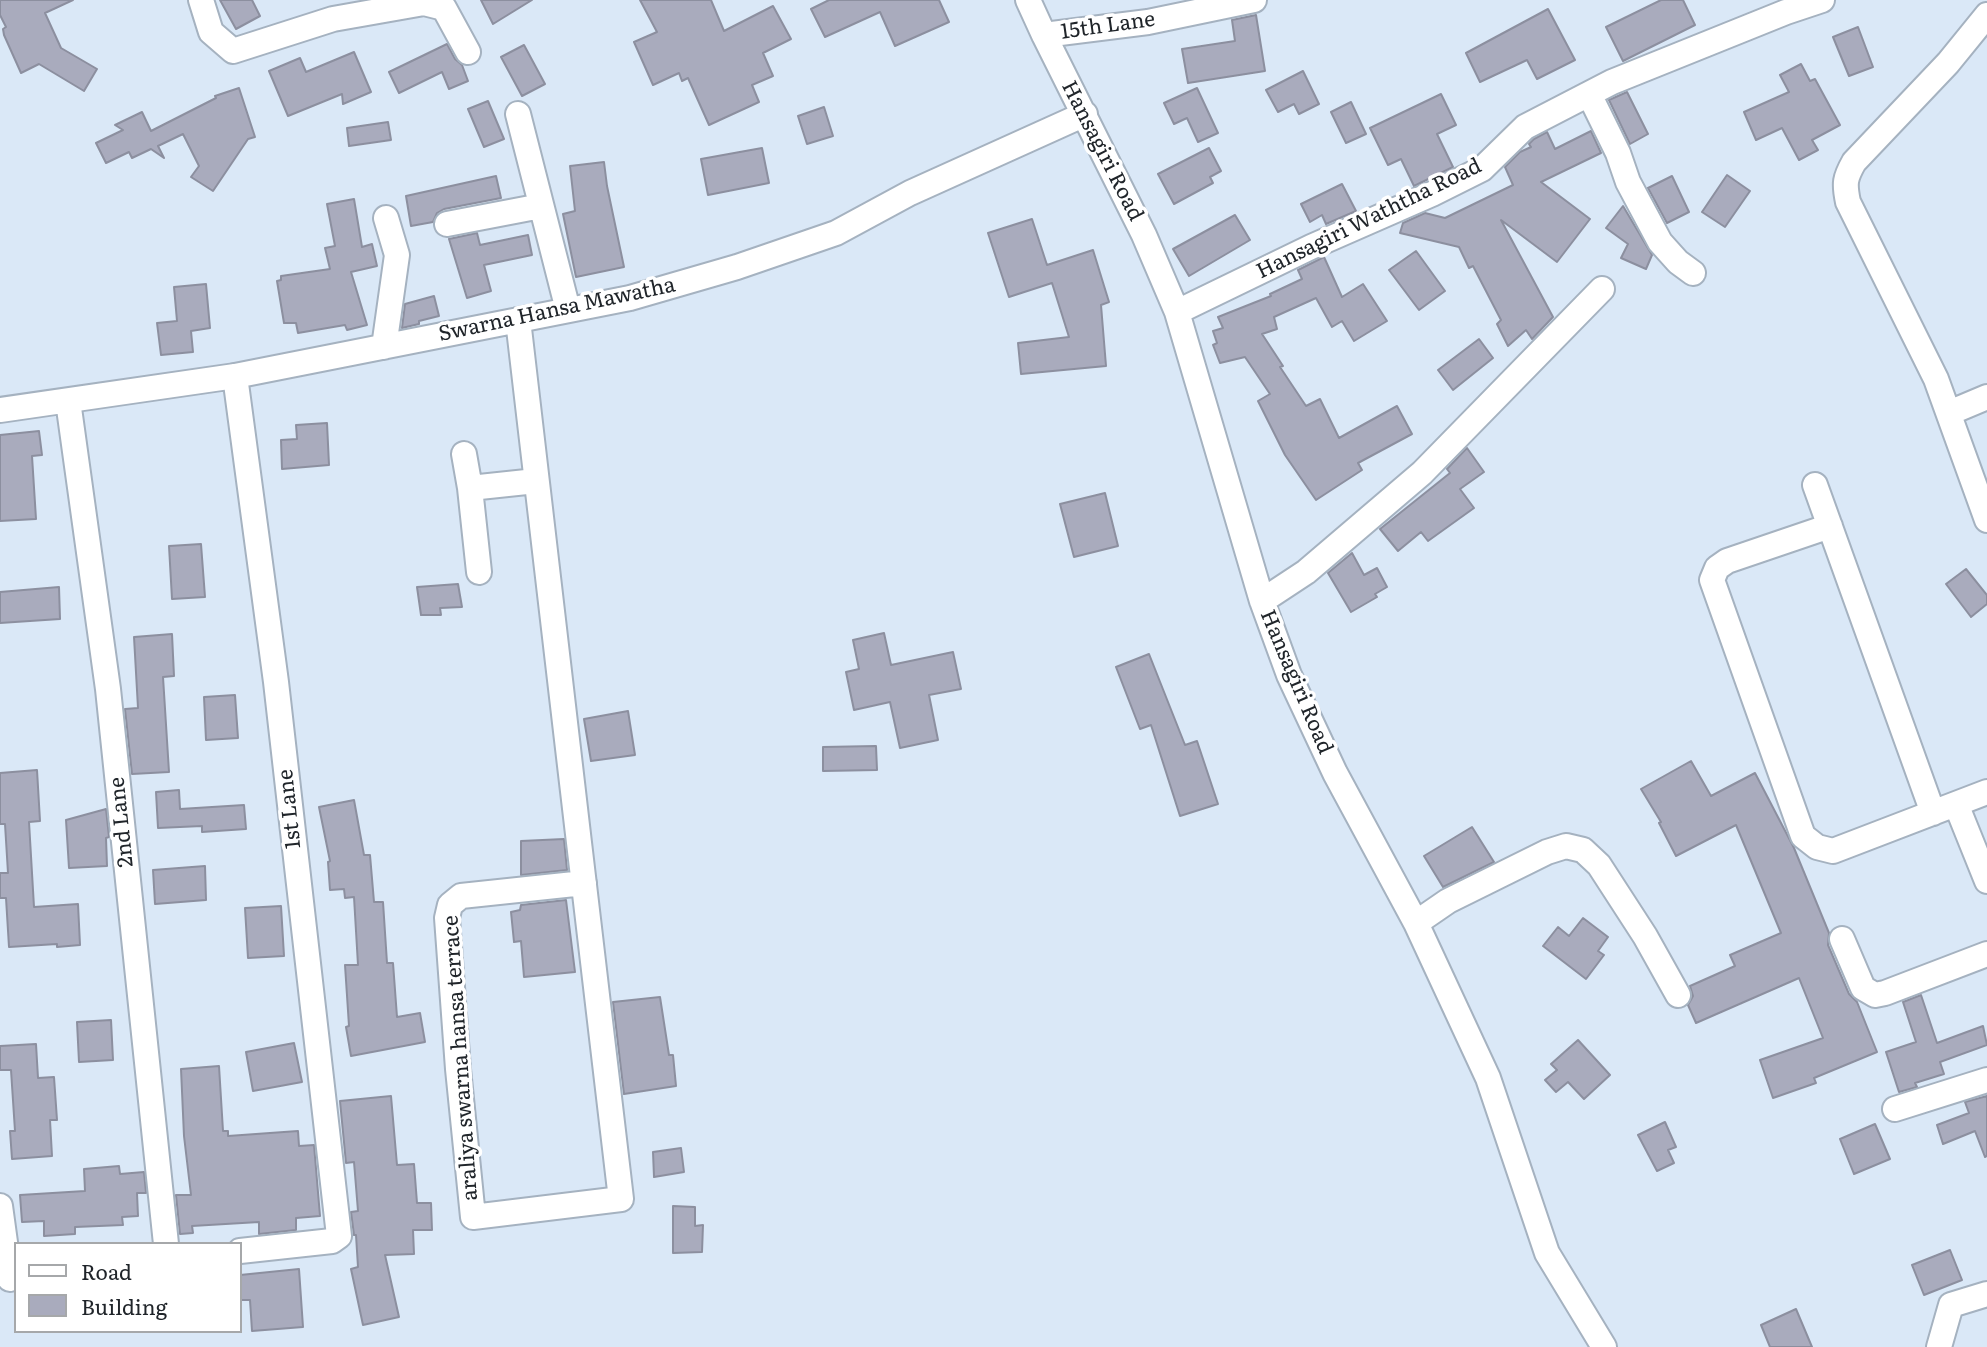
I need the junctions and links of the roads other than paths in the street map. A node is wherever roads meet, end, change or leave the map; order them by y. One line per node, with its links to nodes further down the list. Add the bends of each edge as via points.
1 (201, 0): 7 (street, via 211,32 233,51 333,19 424,3 444,8)
2 (1028, 0): 6 (street, Hansagiri Road)
3 (1254, 0): 6 (street, 15th Lane, via 1148,22)
4 (1822, 0): 8 (street, Hansagiri Waththa Road)
5 (1987, 15): 24 (street, via 1845,177 1848,202)
6 (1044, 36): 10 (street, Hansagiri Road)
7 (468, 52)
8 (1589, 94): 14 (street, via 1660,242); 17 (street, Hansagiri Waththa Road, via 1525,127 1482,169)
9 (518, 114): 11 (street)
10 (1085, 114): 16 (street, Swarna Hansa Mawatha, via 910,193 836,233 630,298); 17 (street, Hansagiri Road)
11 (541, 206): 13 (street); 16 (street)
12 (386, 218): 19 (street, via 397,255)
13 (447, 224)
14 (1693, 274)
15 (1602, 289): 32 (street, via 1422,473 1306,572)
16 (568, 310): 18 (street, Swarna Hansa Mawatha)
17 (1177, 312): 32 (street, Hansagiri Road)
18 (518, 320): 19 (street, Swarna Hansa Mawatha); 26 (street, araliya swarna hansa terrace)
19 (384, 347): 20 (street, Swarna Hansa Mawatha)
20 (235, 376): 22 (street, Swarna Hansa Mawatha); 46 (street, 1st Lane, via 276,682 339,1236 332,1241)
21 (1987, 397): 24 (street)
22 (68, 401): 23 (street, Swarna Hansa Mawatha); 45 (street, 2nd Lane, via 108,689)
23 (0, 410)
24 (1949, 413): 29 (street)
25 (464, 454): 28 (street)
26 (536, 481): 28 (street); 37 (street, araliya swarna hansa terrace)
27 (1815, 485): 30 (street)
28 (470, 488): 31 (street)
29 (1987, 520)
30 (1830, 526): 35 (street); 35 (street, via 1727,561 1717,568 1712,580 1798,824 1803,836 1817,848 1833,851)
31 (479, 572)
32 (1262, 601): 38 (street, Hansagiri Road, via 1289,675 1335,773)
33 (1987, 792): 34 (street)
34 (1956, 804): 35 (street); 36 (street)
35 (1933, 813)
36 (1987, 881)
37 (584, 883): 37 (street, araliya swarna hansa terrace, via 621,1199 473,1217 448,932 450,905 461,897)
38 (1416, 923): 41 (street, via 1448,901 1547,852 1566,846 1583,850 1599,864); 49 (street, Hansagiri Road, via 1489,1079 1547,1252)
39 (1842, 939): 40 (street, via 1863,988 1875,995)
40 (1987, 954)
41 (1678, 995)
42 (1987, 1080): 43 (street)
43 (1895, 1109)
44 (0, 1206): 47 (street)
45 (166, 1242)
46 (242, 1251)
47 (9, 1279)
48 (1987, 1294): 50 (street, via 1951,1305)
49 (1604, 1347)
50 (1939, 1347)

